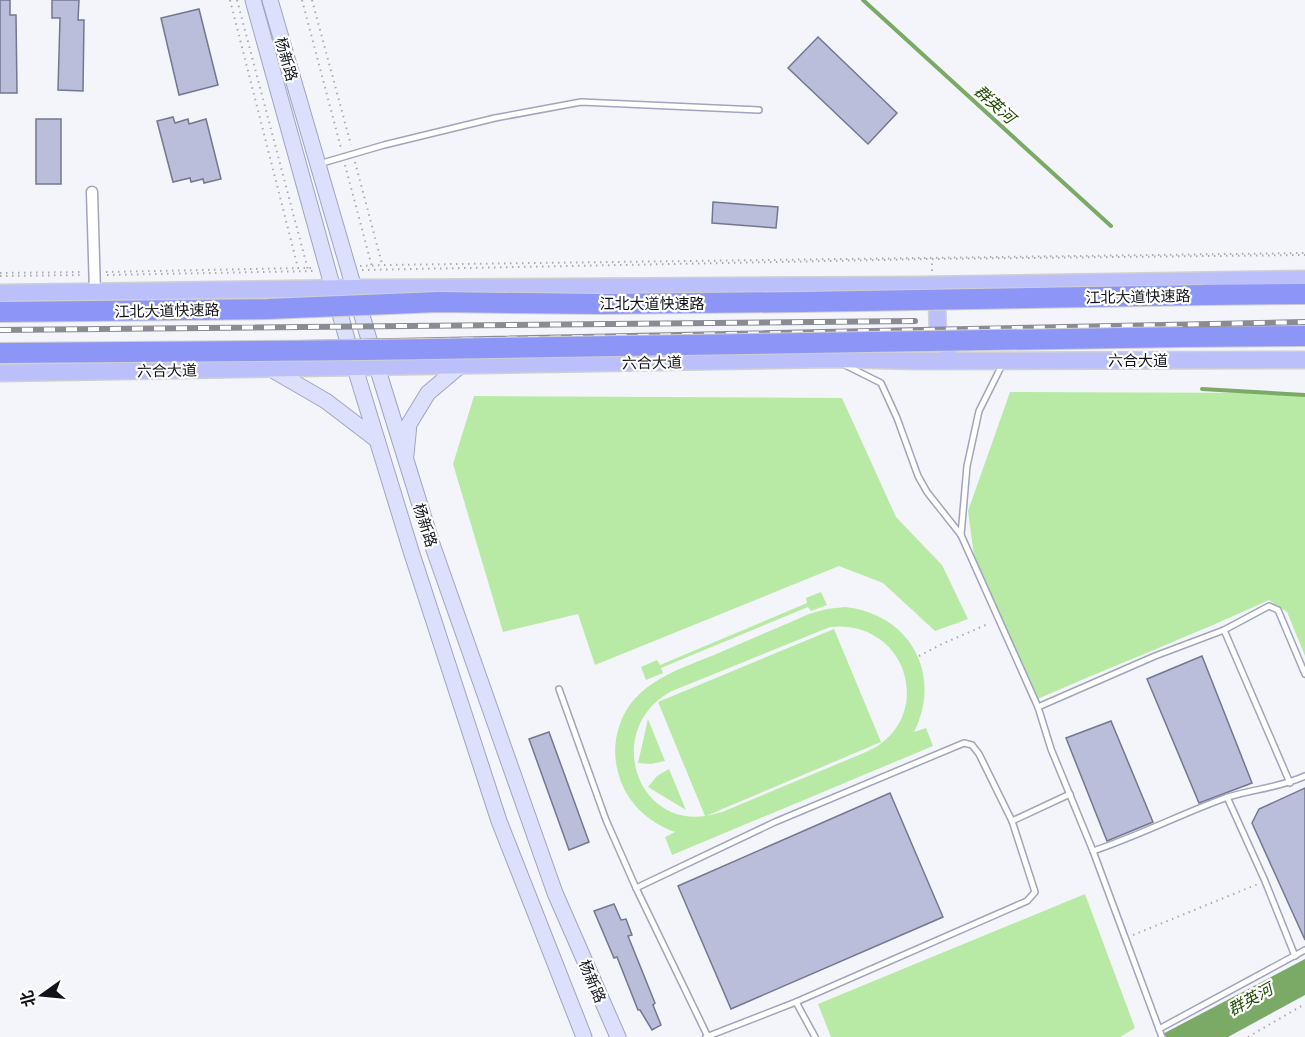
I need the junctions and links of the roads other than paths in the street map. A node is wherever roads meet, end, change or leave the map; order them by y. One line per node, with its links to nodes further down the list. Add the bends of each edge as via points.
1 (254, 0): 9 (main road, 杨新路)
2 (270, 0): 4 (main road, 杨新路)
3 (759, 110): 4 (lane, via 581,102 495,118)
4 (318, 164): 8 (main road, 杨新路)
5 (92, 192): 10 (street)
6 (1305, 279): 7 (main road)
7 (954, 284): 8 (main road); 19 (main road, via 937,305 938,335)
8 (355, 288): 9 (main road); 21 (main road, 杨新路)
9 (335, 289): 10 (main road); 23 (main road, 杨新路)
10 (95, 292): 11 (main road)
11 (0, 293)
12 (1305, 294): 13 (highway, 江北大道快速路, bridge, via 598,304 438,302 268,309)
13 (0, 312)
14 (1305, 336): 15 (highway, bridge)
15 (0, 353)
16 (833, 359): 19 (main road, 六合大道); 20 (main road, 六合大道); 27 (lane, via 881,383 918,476)
17 (1005, 360): 18 (main road, 六合大道); 19 (main road, 六合大道); 27 (lane, via 979,411 967,466)
18 (1305, 360)
19 (955, 361)
20 (460, 366): 21 (main road, 六合大道); 26 (main road, via 428,393 409,424)
21 (377, 367): 23 (main road, 六合大道); 26 (main road, 杨新路)
22 (269, 368): 23 (main road, 六合大道); 24 (main road, 六合大道); 25 (main road, via 326,401)
23 (355, 368): 25 (main road, 杨新路)
24 (0, 373)
25 (377, 440): 43 (main road, 杨新路, via 499,821)
26 (405, 461): 44 (main road, 杨新路, via 555,893)
27 (961, 534): 31 (lane)
28 (1224, 630): 29 (lane, via 1269,606 1278,610); 31 (lane); 33 (lane)
29 (1305, 674)
30 (559, 689): 38 (lane, via 606,820)
31 (1038, 707): 34 (lane)
32 (1305, 776): 33 (lane)
33 (1290, 783): 35 (lane)
34 (1070, 794): 36 (lane); 37 (lane)
35 (1227, 797): 37 (lane); 40 (lane)
36 (1012, 821): 38 (lane, via 980,754 964,743 775,822); 41 (lane, via 1035,892 1027,901)
37 (1093, 851): 42 (lane)
38 (636, 888): 45 (lane)
39 (1305, 950): 40 (lane)
40 (1295, 956): 42 (lane)
41 (796, 1002): 45 (lane); 46 (lane)
42 (1159, 1029): 47 (lane)
43 (584, 1037)
44 (618, 1037)
45 (707, 1037)
46 (815, 1037)
47 (1162, 1037)

